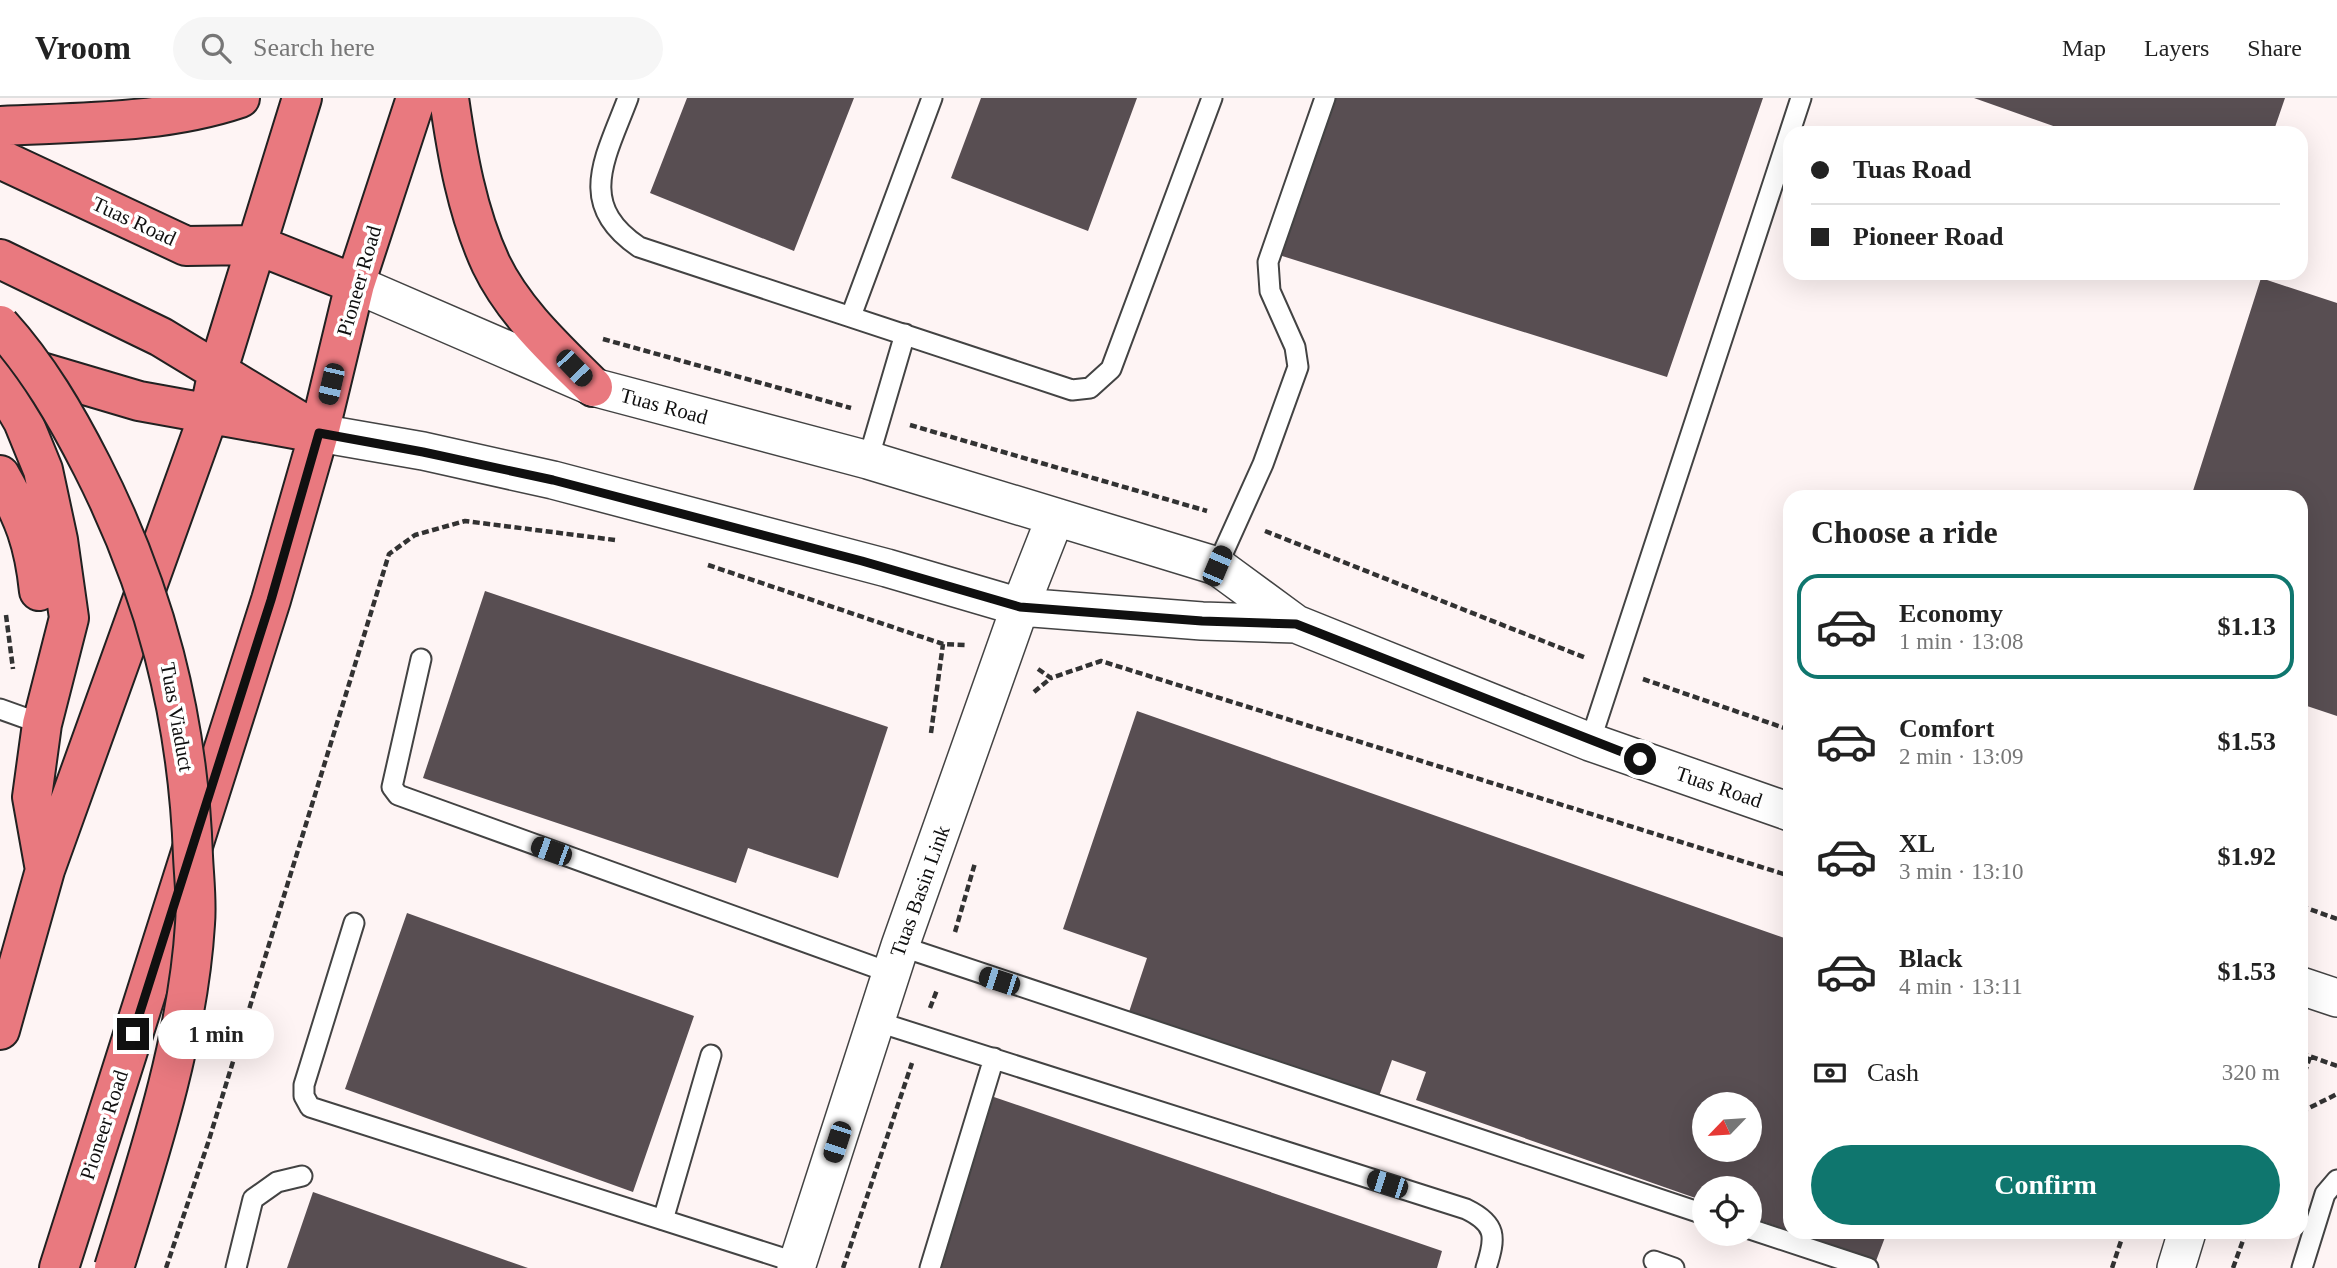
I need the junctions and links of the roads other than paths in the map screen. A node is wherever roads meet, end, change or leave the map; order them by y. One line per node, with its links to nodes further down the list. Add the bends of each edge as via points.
1 (240, 98): 10 (main road, via 190,112 114,121)
2 (302, 98): 14 (main road)
3 (416, 98): 16 (main road, Pioneer Road)
4 (449, 98): 23 (main road, via 466,192 491,264 536,329)
5 (628, 98): 17 (lane, via 600,184 604,212 619,234 639,247)
6 (932, 98): 17 (lane)
7 (1212, 98): 19 (lane, via 1111,369 1101,380 1090,388 1072,390)
8 (1325, 98): 29 (lane, via 1268,262 1270,291 1295,347 1298,367 1263,464)
9 (1801, 98): 11 (lane)
10 (0, 126)
11 (1792, 126)
12 (1783, 153): 36 (lane)
13 (0, 159): 14 (main road, Tuas Road, via 186,246)
14 (257, 245): 16 (main road, Tuas Road); 21 (main road)
15 (0, 259): 21 (main road, Tuas Road)
16 (355, 284): 23 (street, Tuas Road); 25 (main road, Pioneer Road)
17 (851, 316): 19 (lane)
18 (0, 325): 56 (main road, Tuas Viaduct, bridge, via 20,346 64,411 133,550 163,642 191,804 195,924 184,999 161,1117)
19 (905, 334): 26 (lane)
20 (0, 360): 24 (main road, Tuas Road, via 138,401)
21 (218, 370): 24 (main road); 25 (main road, Tuas Road)
22 (0, 382): 33 (main road, via 23,421 43,470 58,540 69,618)
23 (593, 387): 26 (street, Tuas Road)
24 (209, 414): 25 (main road, Tuas Road); 38 (main road)
25 (319, 433): 30 (street, Tuas Road, via 553,480); 55 (main road, Pioneer Road, via 271,600)
26 (868, 460): 28 (street, Tuas Road)
27 (0, 475): 33 (main road, via 34,548 42,622)
28 (1055, 518): 29 (street, Tuas Road); 30 (street, Tuas Basin Link)
29 (1217, 566): 31 (street, Tuas Road)
30 (1020, 607): 31 (street, Tuas Road); 40 (street, Tuas Basin Link)
31 (1296, 624): 36 (street, Tuas Road)
32 (421, 659): 40 (lane, via 392,787 398,795)
33 (56, 668): 35 (main road)
34 (3, 710): 35 (lane)
35 (42, 723): 38 (main road, via 32,797)
36 (1590, 742): 37 (street, Tuas Road)
37 (1783, 809)
38 (45, 870): 44 (main road)
39 (354, 923): 50 (lane, via 304,1085 310,1107)
40 (895, 959): 43 (street, Tuas Basin Link); 49 (lane)
41 (2308, 988): 42 (street)
42 (2337, 998)
43 (876, 1021): 46 (lane); 54 (street, Tuas Basin Link)
44 (0, 1030)
45 (711, 1055): 50 (lane)
46 (994, 1058): 58 (lane); 59 (lane, via 1466,1209 1492,1228 1493,1248)
47 (302, 1176): 57 (lane, via 277,1182 253,1199)
48 (2337, 1180): 63 (lane, via 2325,1194)
49 (1692, 1210)
50 (663, 1220): 54 (lane)
51 (1762, 1233): 61 (lane)
52 (2185, 1239): 62 (street)
53 (1654, 1261): 60 (lane)
54 (797, 1266)
55 (59, 1268)
56 (114, 1268)
57 (236, 1268)
58 (930, 1268)
59 (1486, 1268)
60 (1674, 1268)
61 (1868, 1268)
62 (2176, 1268)
63 (2302, 1268)

